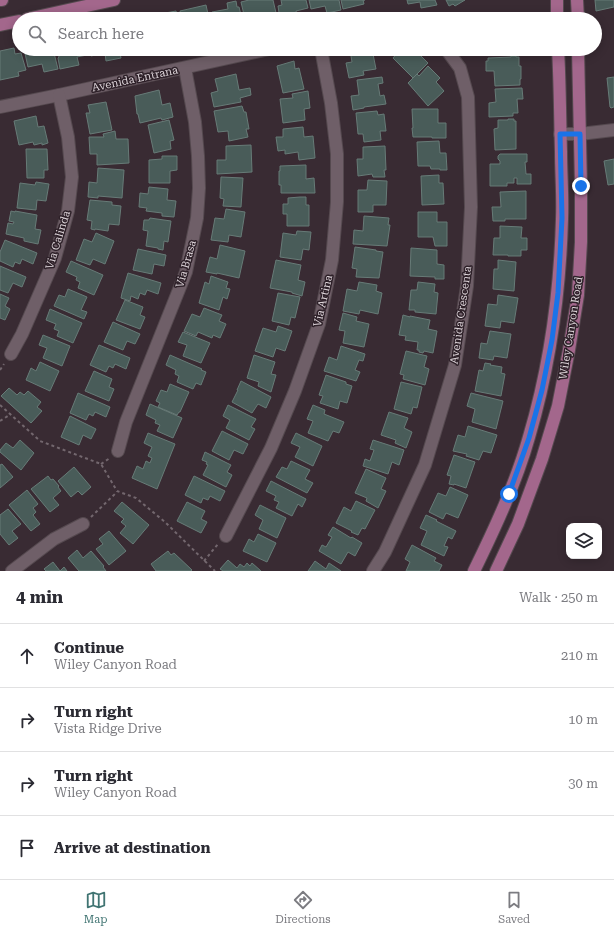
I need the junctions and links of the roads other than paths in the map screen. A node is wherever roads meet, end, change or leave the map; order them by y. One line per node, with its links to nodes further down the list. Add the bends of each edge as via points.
1 (114, 0): 4 (main road)
2 (557, 0): 6 (main road)
3 (577, 0): 7 (main road)
4 (87, 3): 5 (main road)
5 (53, 12)
6 (558, 12)
7 (578, 12)
8 (12, 22): 9 (main road)
9 (0, 25)
10 (238, 56): 15 (street, Avenida Entrana)
11 (322, 56): 24 (street, Via Artina, via 337,154 338,202 332,260 319,324 295,391)
12 (451, 56): 26 (street, Avenida Crescenta, via 460,68 468,97 471,207 467,286 455,365 426,465 385,552)
13 (558, 56): 19 (main road, Wiley Canyon Road)
14 (578, 56): 20 (main road, Wiley Canyon Road)
15 (185, 68): 16 (street, Avenida Entrana); 22 (street, Via Brasa, via 195,122 198,156 197,218 186,272 126,422)
16 (59, 96): 17 (street, Avenida Entrana); 21 (street, Via Calinda, via 68,138 72,177 68,211 55,258)
17 (0, 107)
18 (614, 130): 20 (street)
19 (560, 134): 20 (street); 27 (main road, Wiley Canyon Road, via 562,218 558,293 545,376 529,438 509,494)
20 (580, 134): 28 (main road, Wiley Canyon Road, via 581,242 578,295 569,350 558,406 542,459 518,524)
21 (11, 354)
22 (118, 450)
23 (84, 524): 25 (street, via 54,539)
24 (226, 536)
25 (12, 571)
26 (373, 571)
27 (474, 571)
28 (496, 571)

